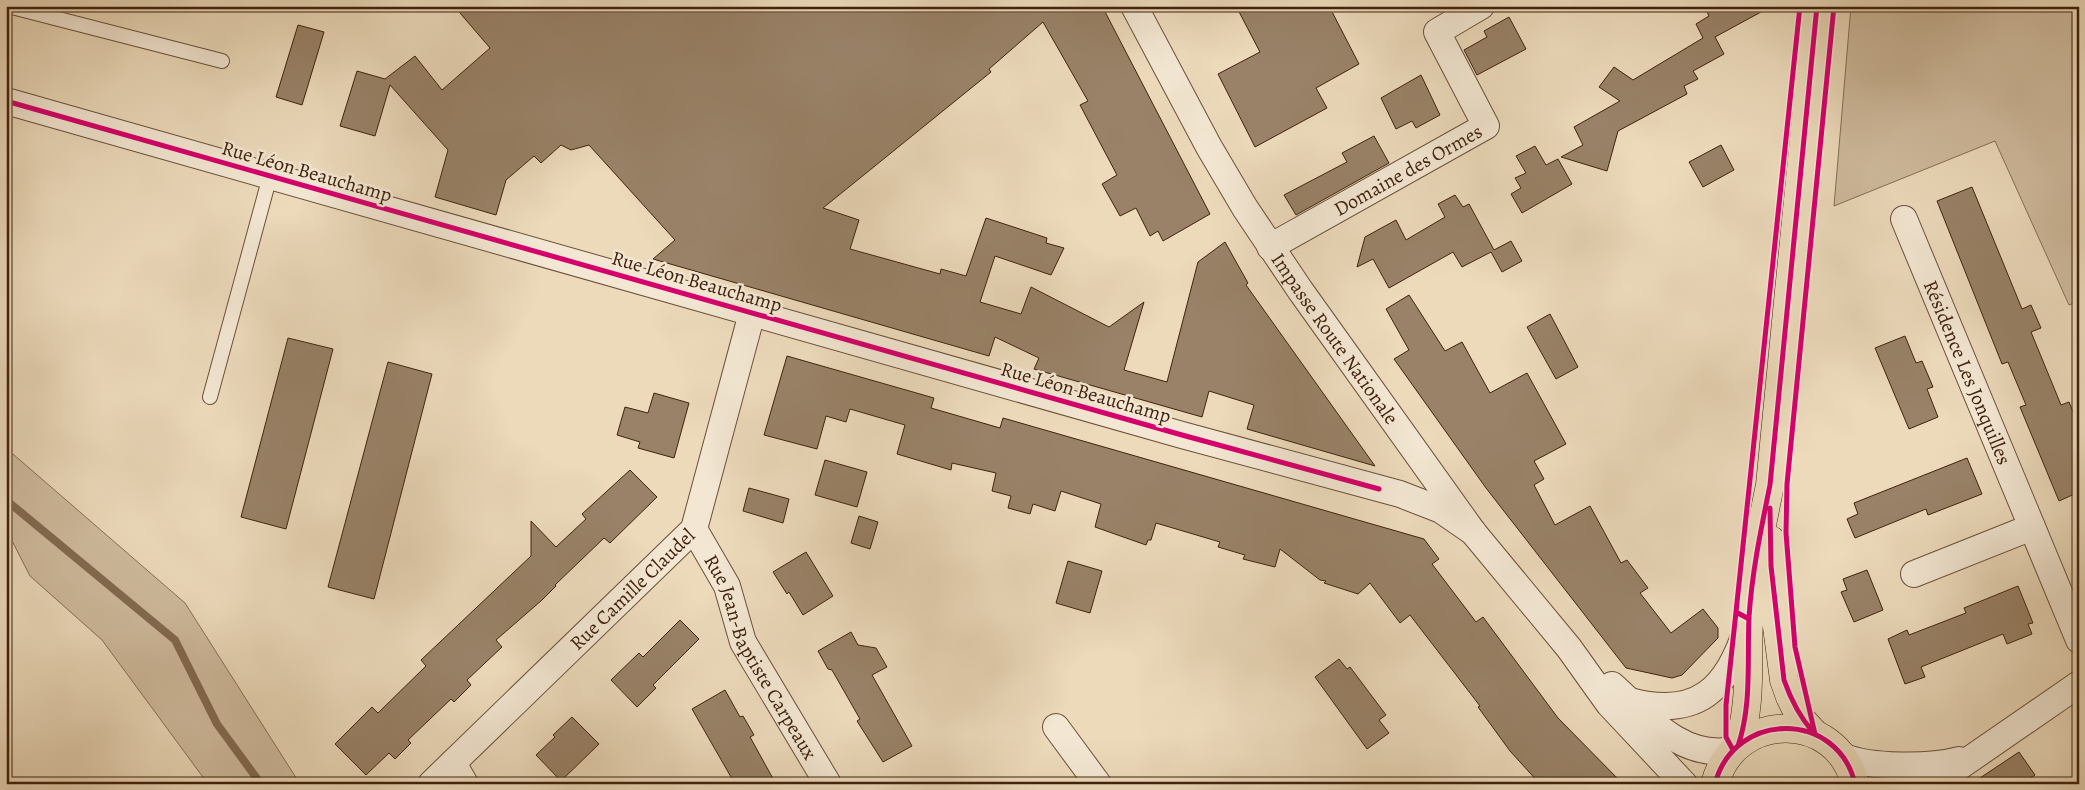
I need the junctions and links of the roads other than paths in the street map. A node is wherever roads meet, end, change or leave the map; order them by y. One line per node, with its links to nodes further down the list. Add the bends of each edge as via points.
1 (8, 6): 5 (lane)
2 (1134, 6): 9 (street, Impasse Route Nationale, via 1205,140)
3 (1481, 6): 9 (street, Domaine des Ormes, via 1437,32 1486,126)
4 (1817, 6): 12 (main road)
5 (222, 61)
6 (6, 101): 7 (street, Rue Léon Beauchamp)
7 (270, 176): 10 (street, Rue Léon Beauchamp); 11 (lane)
8 (1904, 219): 13 (street, Résidence Les Jonquilles)
9 (1270, 247): 15 (street, Impasse Route Nationale)
10 (752, 313): 14 (street, Rue Camille Claudel); 15 (street, Rue Léon Beauchamp, via 1400,494 1441,510)
11 (210, 398)
12 (1770, 485): 17 (main road, via 1754,564); 23 (main road, via 1771,566 1784,680 1801,718)
13 (2032, 527): 16 (street); 18 (street, Résidence Les Jonquilles)
14 (694, 529): 27 (street, Rue Camille Claudel); 29 (street, Rue Jean-Baptiste Carpeaux, via 727,586 743,642)
15 (1474, 532): 19 (street, Impasse Route Nationale)
16 (1914, 574)
17 (1749, 619): 21 (street, via 1740,651 1730,671 1704,696 1671,707); 24 (main road, via 1746,714)
18 (2079, 640)
19 (1569, 648): 21 (street, Impasse Route Nationale); 31 (street, Impasse Route Nationale, via 1609,704)
20 (2079, 684): 25 (street)
21 (1630, 701): 24 (street, Impasse Route Nationale, via 1681,743 1703,750)
22 (1056, 727): 30 (street)
23 (1815, 734): 24 (main road, via 1778,728 1756,734); 26 (main road)
24 (1736, 748): 32 (main road, via 1722,765)
25 (1974, 755): 26 (street, via 1951,762 1886,764 1858,762); 34 (street, via 1950,773)
26 (1842, 756): 33 (main road)
27 (459, 773): 28 (street, Rue Camille Claudel)
28 (431, 784)
29 (828, 784)
30 (1098, 784)
31 (1684, 784)
32 (1716, 784)
33 (1855, 784)
34 (1919, 784)

